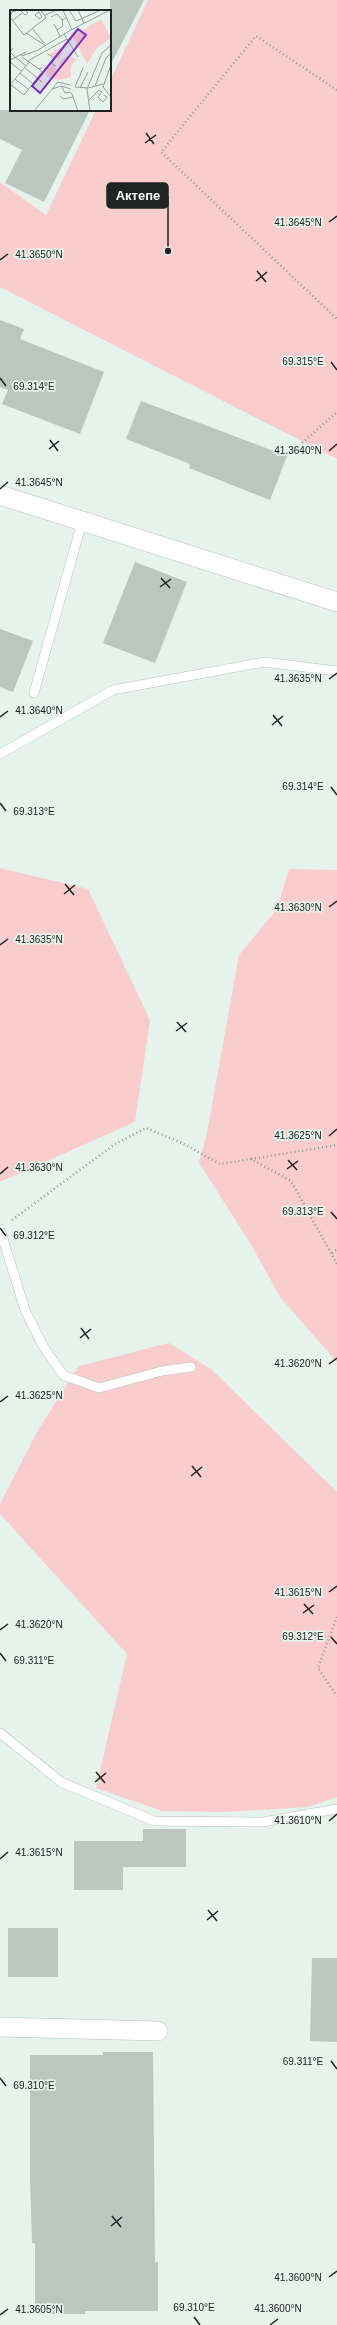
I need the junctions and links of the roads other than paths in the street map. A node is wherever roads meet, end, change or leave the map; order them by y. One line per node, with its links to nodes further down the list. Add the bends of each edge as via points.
1 (0, 495): 2 (street)
2 (82, 522): 3 (street); 5 (lane)
3 (337, 602)
4 (337, 671): 6 (lane, via 264,662 113,690)
5 (34, 692)
6 (0, 754)
7 (3, 1227): 8 (lane, via 25,1310 43,1346 63,1375 99,1388 162,1371)
8 (191, 1367)
9 (0, 1733): 10 (lane, via 61,1782 154,1821 263,1822)
10 (337, 1810)
11 (0, 2028): 12 (street)
12 (158, 2031)

